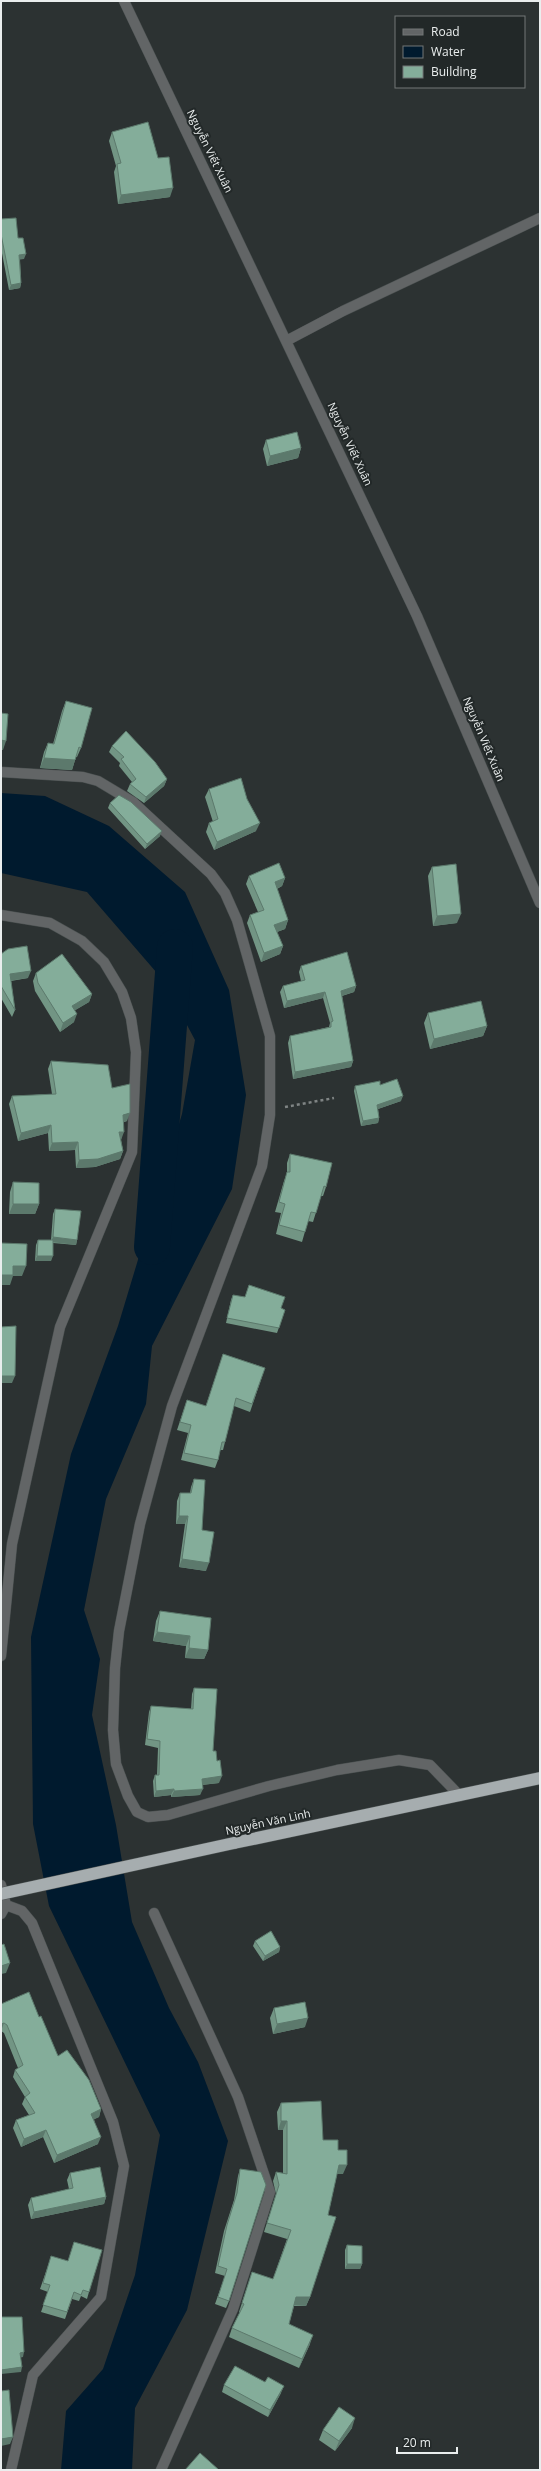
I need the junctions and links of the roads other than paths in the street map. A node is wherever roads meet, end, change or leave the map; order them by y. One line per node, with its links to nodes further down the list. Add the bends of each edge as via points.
1 (124, 1): 3 (street, Nguyễn Viết Xuân)
2 (540, 218): 3 (street, via 343,311)
3 (288, 340): 5 (street, Nguyễn Viết Xuân, via 417,616)
4 (1, 772): 9 (street, via 83,777 98,781 134,802 211,874 225,893 237,920 270,1036 270,1115 262,1166 172,1406 140,1524 119,1631 113,1730 116,1764 137,1812 148,1817 168,1815 230,1796 337,1770 399,1760 430,1765)
5 (540, 903)
6 (1, 915): 7 (street, via 50,923 82,941 104,962 122,992 131,1018 136,1052 132,1152 60,1327 12,1544)
7 (1, 1656)
8 (540, 1778): 9 (highway, Nguyễn Văn Linh)
9 (460, 1796): 11 (highway, Nguyễn Văn Linh, bridge, via 234,1842)
10 (1, 1886): 12 (street)
11 (1, 1894)
12 (3, 1910): 14 (street, via 22,1911 35,1929 113,2122 124,2166 101,2297 33,2375)
13 (154, 1913): 15 (street, via 238,2097 270,2192 233,2309)
14 (11, 2470)
15 (161, 2470)

